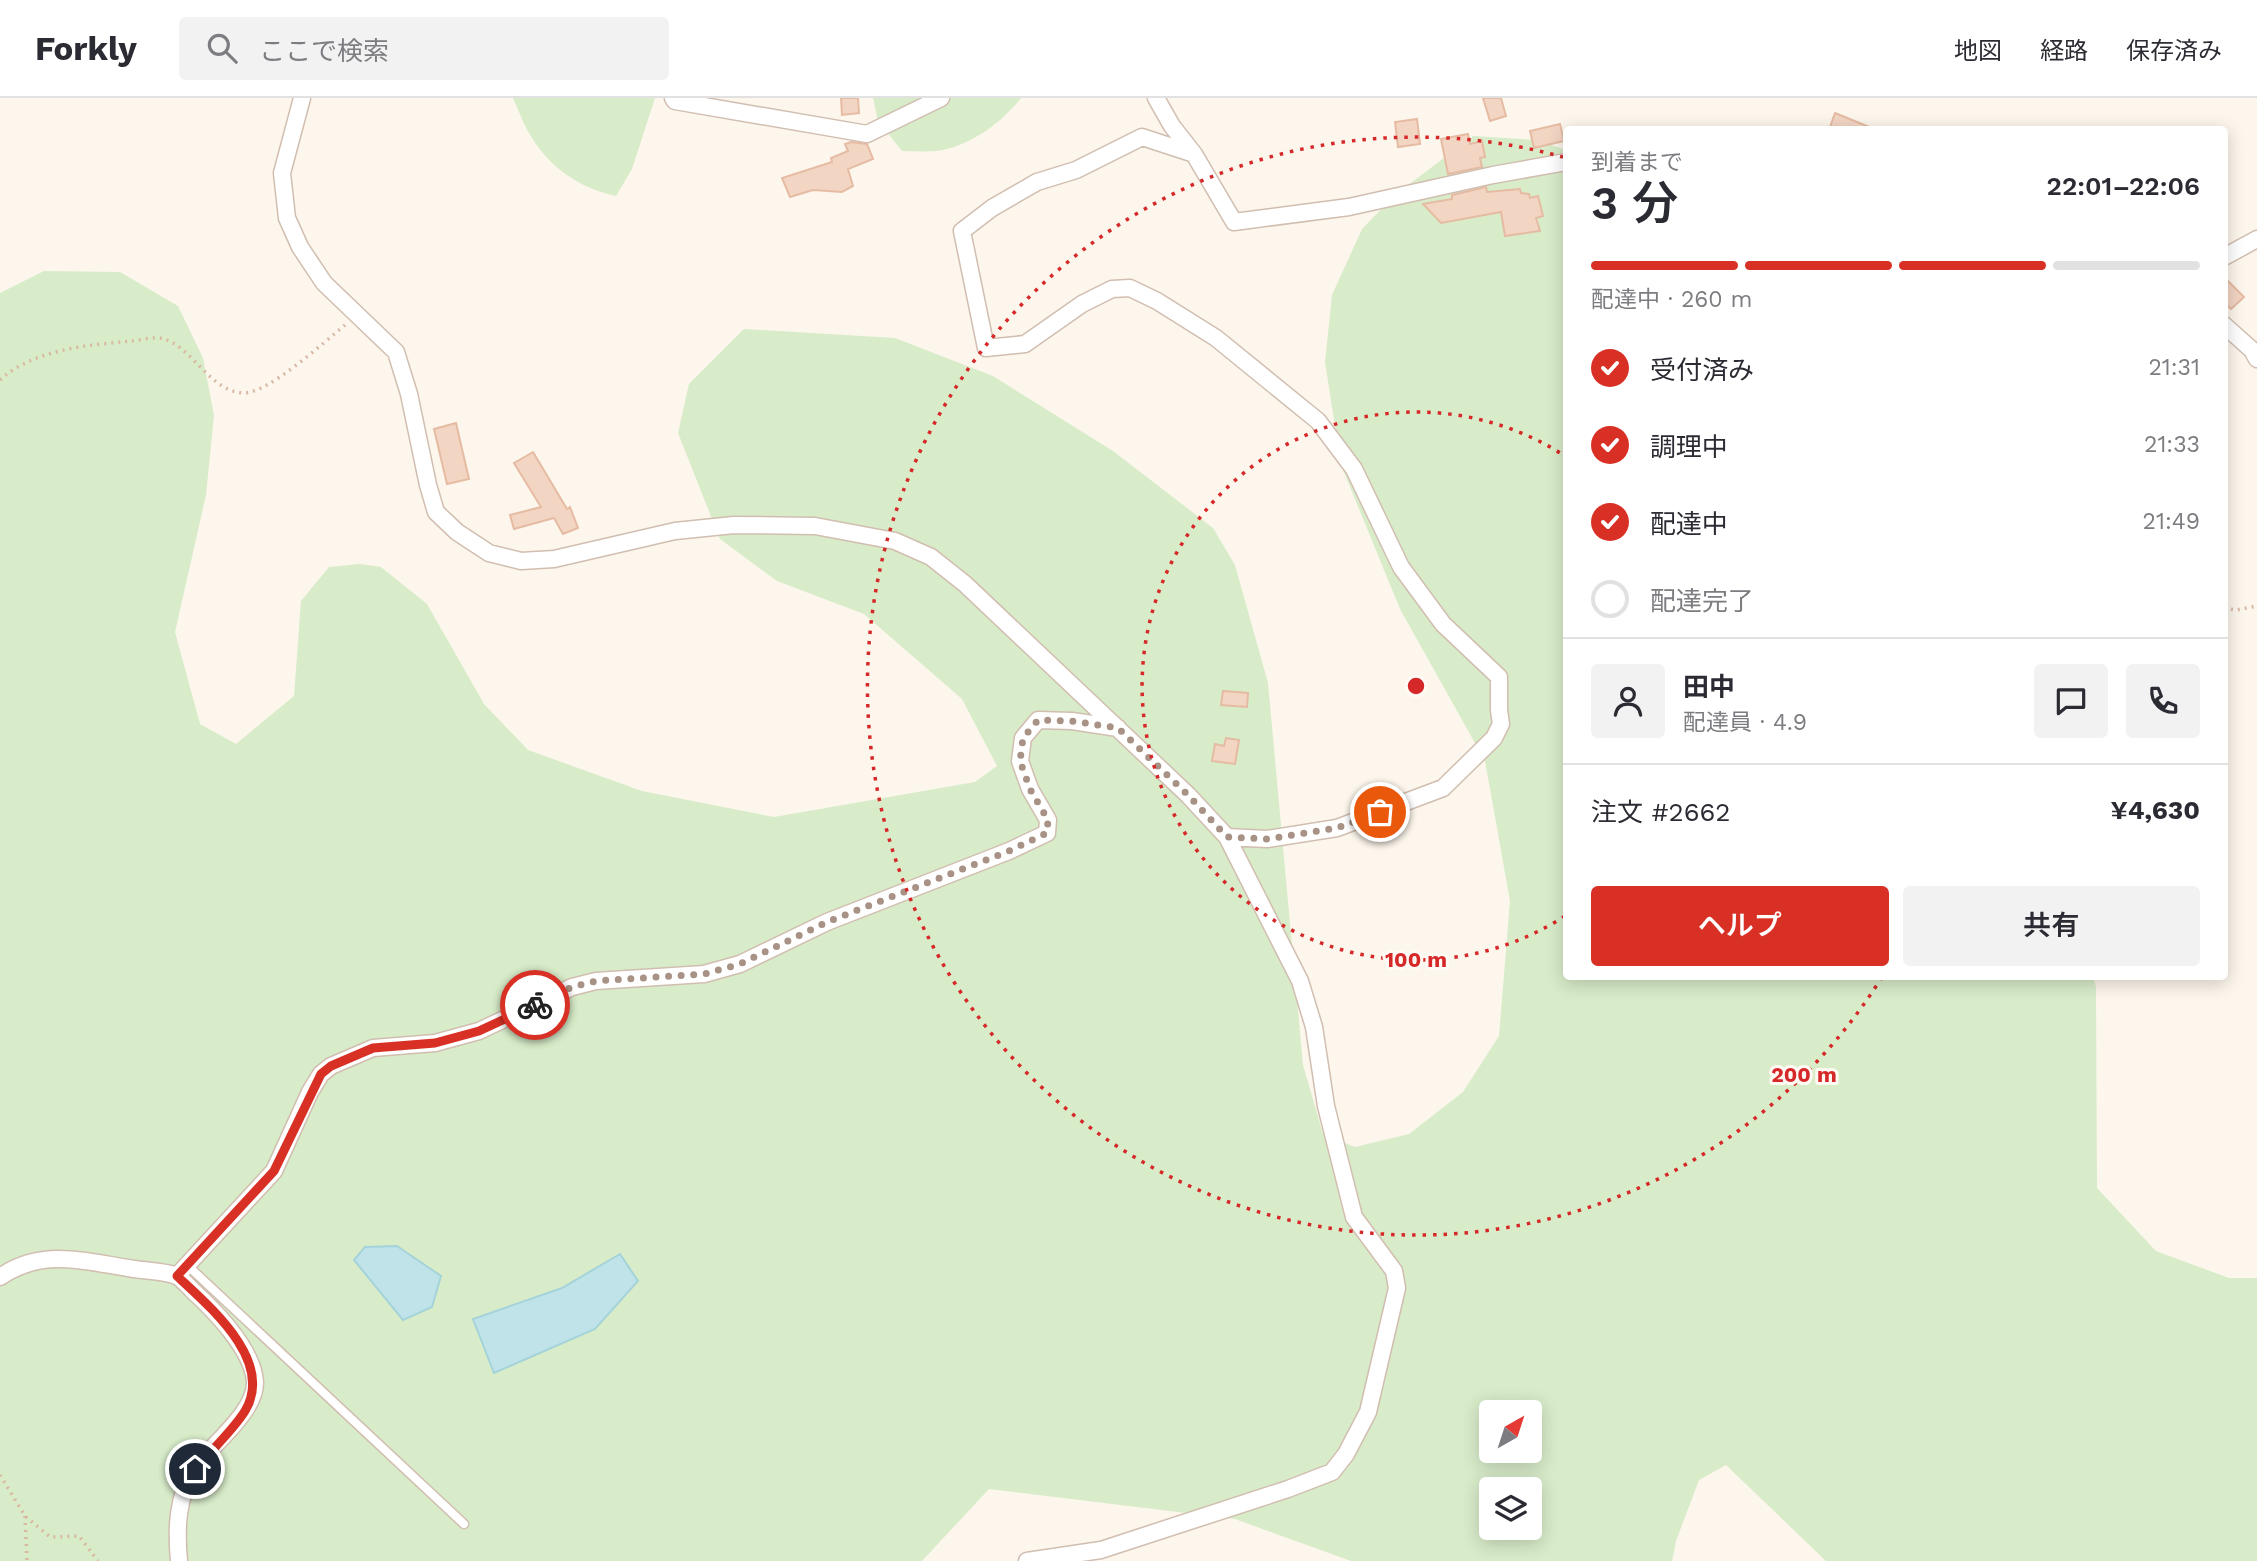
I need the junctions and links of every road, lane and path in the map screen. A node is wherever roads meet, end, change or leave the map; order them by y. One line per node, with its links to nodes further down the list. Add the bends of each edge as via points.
1 (302, 98): 9 (street, via 282,173 287,218 324,283)
2 (673, 98): 3 (street, via 867,134)
3 (941, 98)
4 (1156, 98): 5 (street, via 1171,127)
5 (1194, 154): 6 (street, via 1234,222 1349,207); 16 (street, via 1142,137 1076,170 1037,182 962,231 986,348 1025,344 1082,304 1112,289 1130,288 1216,338 1318,421 1354,469 1401,567 1443,624 1499,677 1501,692 1501,724 1494,738 1443,788 1337,828 1267,839)
6 (1563, 163)
7 (2257, 239): 8 (street)
8 (2228, 255)
9 (356, 316): 12 (path, via 290,369 258,390 242,393 217,383 162,338 89,345 35,358); 15 (street, via 396,352 436,512 489,553 520,561 554,559 675,531 734,525 815,526 895,541 931,557 965,584)
10 (2228, 329): 11 (street)
11 (2257, 359)
12 (0, 380)
13 (2257, 606): 14 (path)
14 (2228, 609)
15 (1118, 728): 16 (street); 17 (street, via 1038,720 1023,738 1020,761 1048,820 1047,833 1009,851 827,922 740,964 704,974 596,981 572,987 479,1031 435,1043 373,1048 331,1066 310,1092 274,1171)
16 (1227, 837): 25 (street, via 1300,981 1354,1217 1394,1272 1397,1288 1368,1412 1332,1472 1101,1550)
17 (182, 1271): 18 (street, via 58,1257 20,1265); 21 (lane); 24 (street, via 233,1334 250,1363 255,1383 246,1410 195,1469 179,1505)
18 (0, 1277)
19 (0, 1475): 20 (path)
20 (25, 1516): 22 (path); 23 (path, via 50,1537 79,1536)
21 (464, 1524)
22 (27, 1561)
23 (98, 1561)
24 (179, 1561)
25 (1027, 1561)

